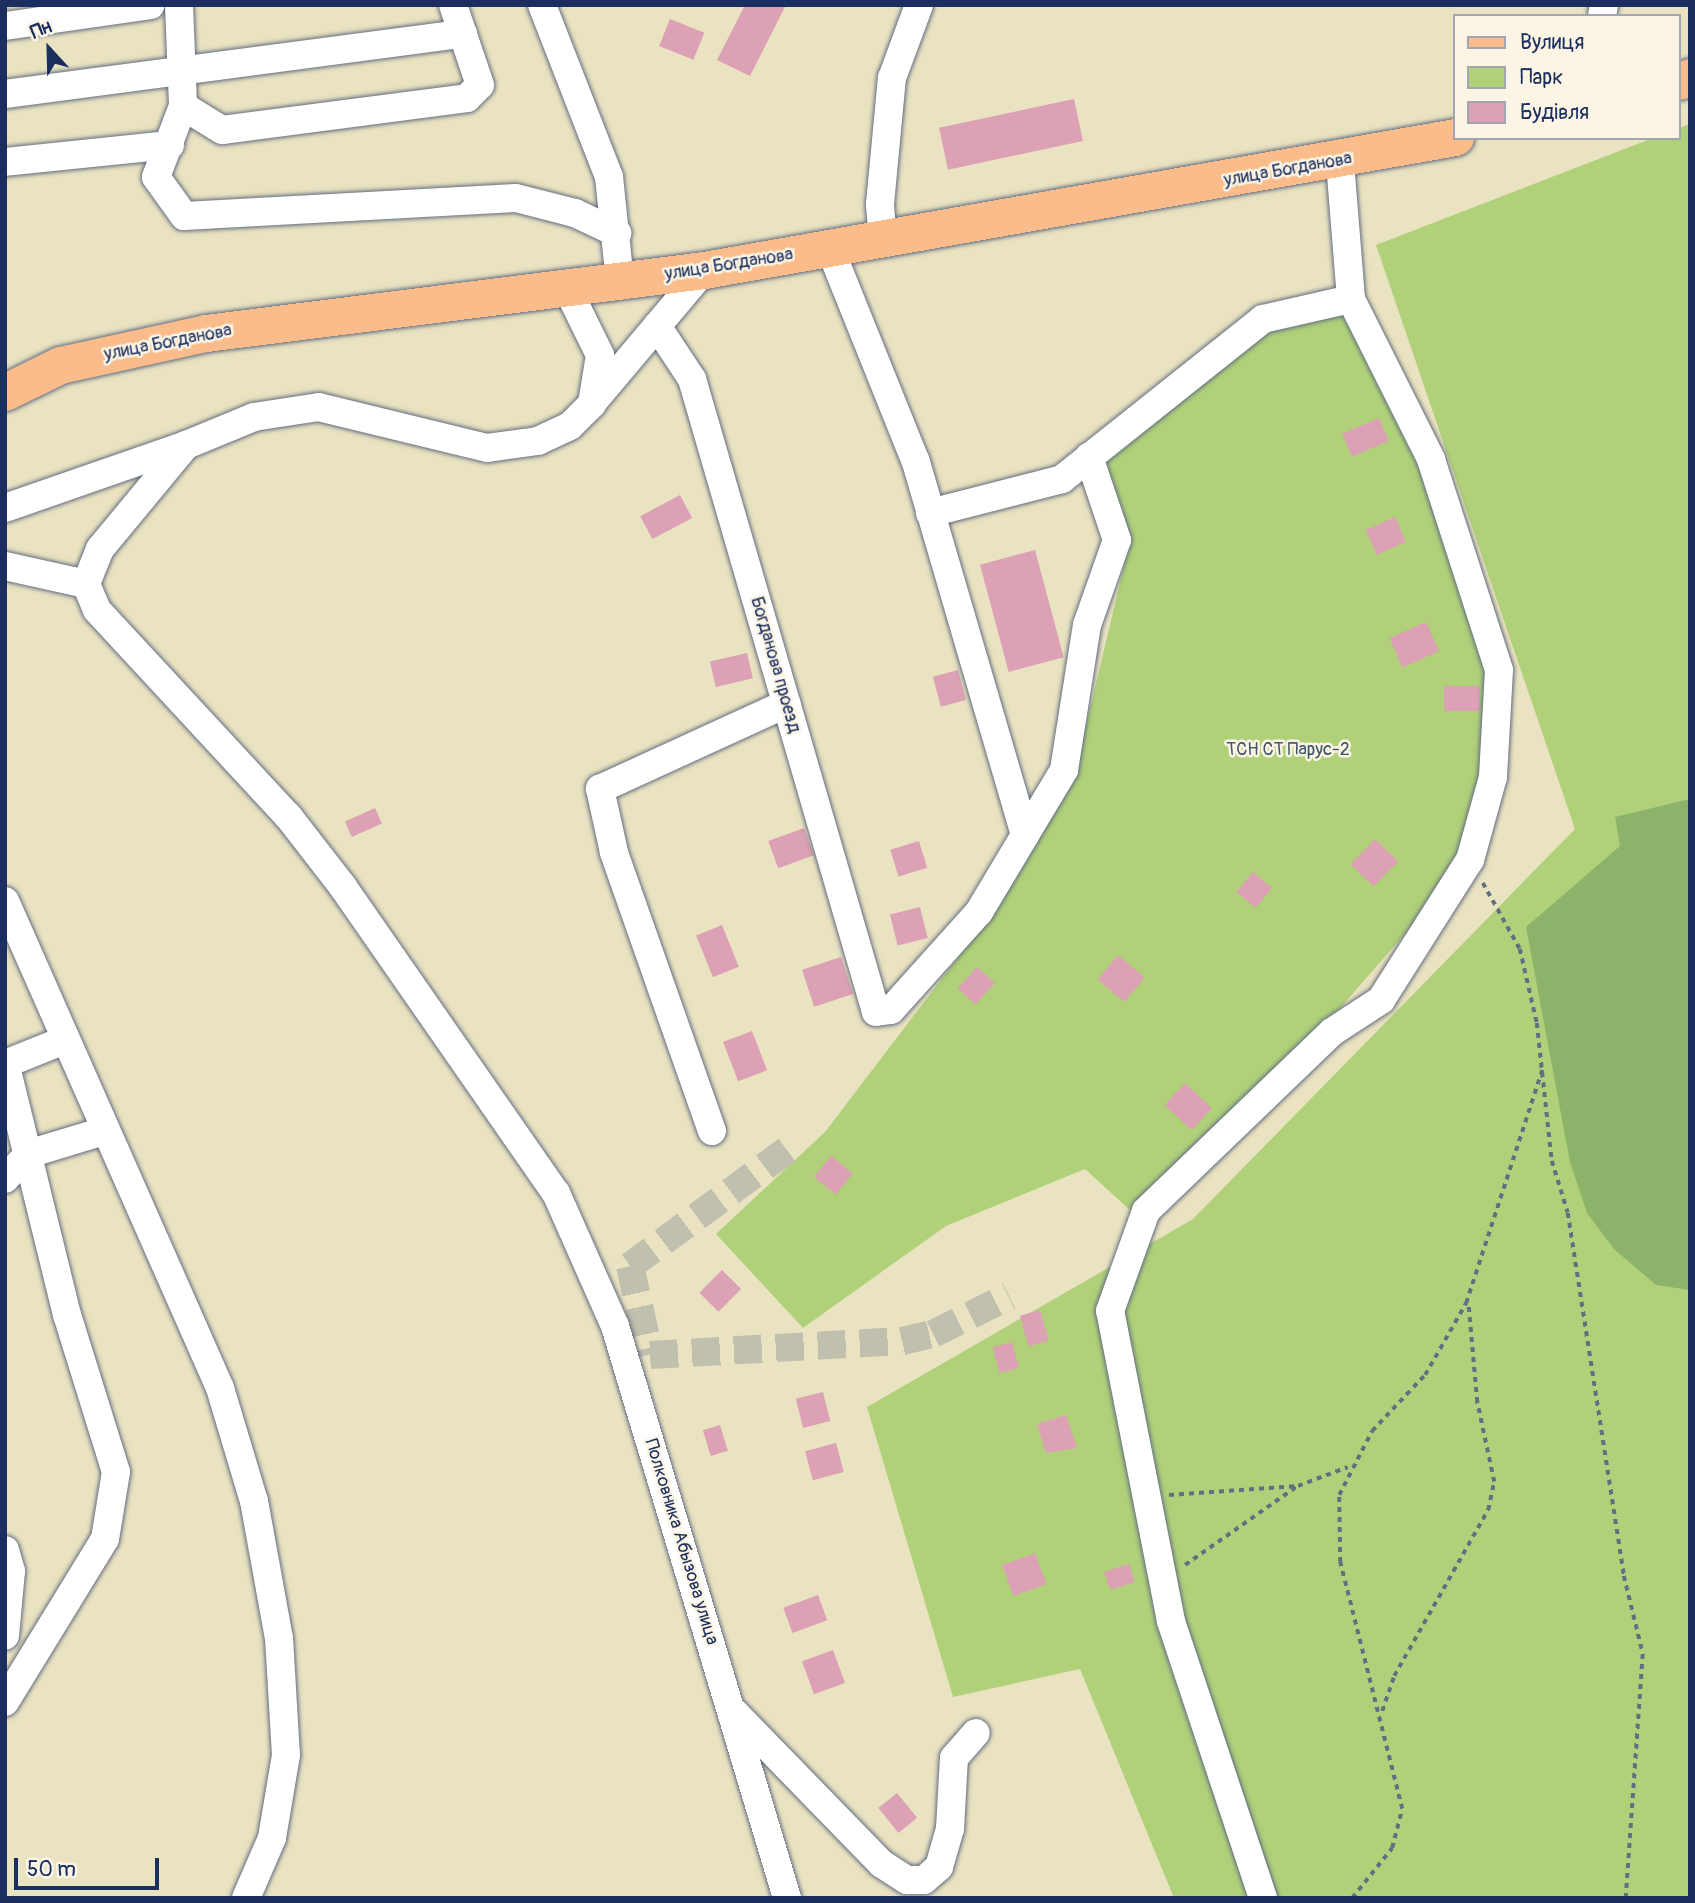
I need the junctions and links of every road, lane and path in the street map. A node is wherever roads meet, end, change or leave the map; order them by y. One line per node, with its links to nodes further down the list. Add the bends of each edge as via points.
1 (150, 5): 6 (street)
2 (179, 5): 8 (street)
3 (453, 5): 7 (street)
4 (542, 5): 15 (street, via 609,177)
5 (919, 5): 16 (street, via 892,78 880,204)
6 (5, 26)
7 (463, 34): 8 (street); 10 (street, via 480,85 467,97 222,130)
8 (182, 70): 9 (street); 10 (street)
9 (5, 94)
10 (183, 106): 12 (street)
11 (1454, 136): 13 (main road, улица Богданова)
12 (170, 145): 14 (street); 15 (street, via 156,177 184,216 516,198 575,213)
13 (1340, 161): 16 (main road, улица Богданова); 21 (street)
14 (5, 162)
15 (617, 233): 19 (street)
16 (883, 240): 17 (main road, улица Богданова)
17 (830, 249): 18 (main road, улица Богданова); 28 (street)
18 (704, 270): 19 (main road, улица Богданова); 22 (street)
19 (620, 282): 20 (main road, улица Богданова)
20 (567, 288): 23 (main road, улица Богданова, via 206,333 60,365); 24 (street, via 600,355)
21 (1351, 299): 26 (street, via 1263,319); 33 (street, via 1431,460 1499,670 1493,777)
22 (657, 326): 24 (street); 31 (street, Богданова проезд, via 692,379)
23 (5, 392)
24 (592, 404): 25 (street, via 570,426 538,441 487,448 319,407 254,417)
25 (186, 445): 27 (street); 30 (street, via 100,549)
26 (1089, 457): 28 (street, via 1062,479); 32 (street, via 1117,540 1087,625 1064,769)
27 (5, 508)
28 (930, 513): 32 (street)
29 (5, 566): 30 (street)
30 (86, 584): 50 (street, Полковника Абызова улица, via 97,610 288,816 343,887 556,1193 615,1325)
31 (786, 704): 32 (street, Богданова проезд, via 876,1012 891,1010 979,912); 39 (street, via 600,789 614,852)
32 (1025, 835)
33 (1470, 860): 37 (path, via 1520,949); 45 (street, via 1381,1000 1332,1032 1146,1211 1110,1311)
34 (5, 901): 35 (street)
35 (65, 1040): 36 (street); 38 (street)
36 (6, 1065): 40 (street)
37 (1542, 1068): 42 (path); 57 (path, via 1552,1161 1569,1213 1624,1576 1643,1654)
38 (104, 1130): 40 (street); 53 (street, via 220,1388 254,1501 279,1638 286,1755 272,1838)
39 (712, 1131)
40 (27, 1154): 41 (street); 49 (street, via 67,1315 116,1472 105,1539)
41 (5, 1179)
42 (1467, 1300): 43 (path, via 1425,1375 1393,1405); 51 (path, via 1477,1402 1494,1482 1488,1510 1394,1676)
43 (1348, 1467): 44 (path); 51 (path, via 1336,1513 1340,1562)
44 (1298, 1486): 45 (path); 47 (path)
45 (1141, 1496): 47 (street)
46 (5, 1550): 48 (street, via 11,1571)
47 (1161, 1582): 55 (street)
48 (5, 1636)
49 (5, 1702)
50 (730, 1708): 52 (street, via 882,1864 907,1880 924,1880 939,1867 950,1829 954,1758); 54 (street, Полковника Абызова улица)
51 (1381, 1714): 56 (path, via 1402,1822 1392,1848)
52 (976, 1733)
53 (246, 1898)
54 (787, 1898)
55 (1263, 1898)
56 (1352, 1898)
57 (1626, 1898)

